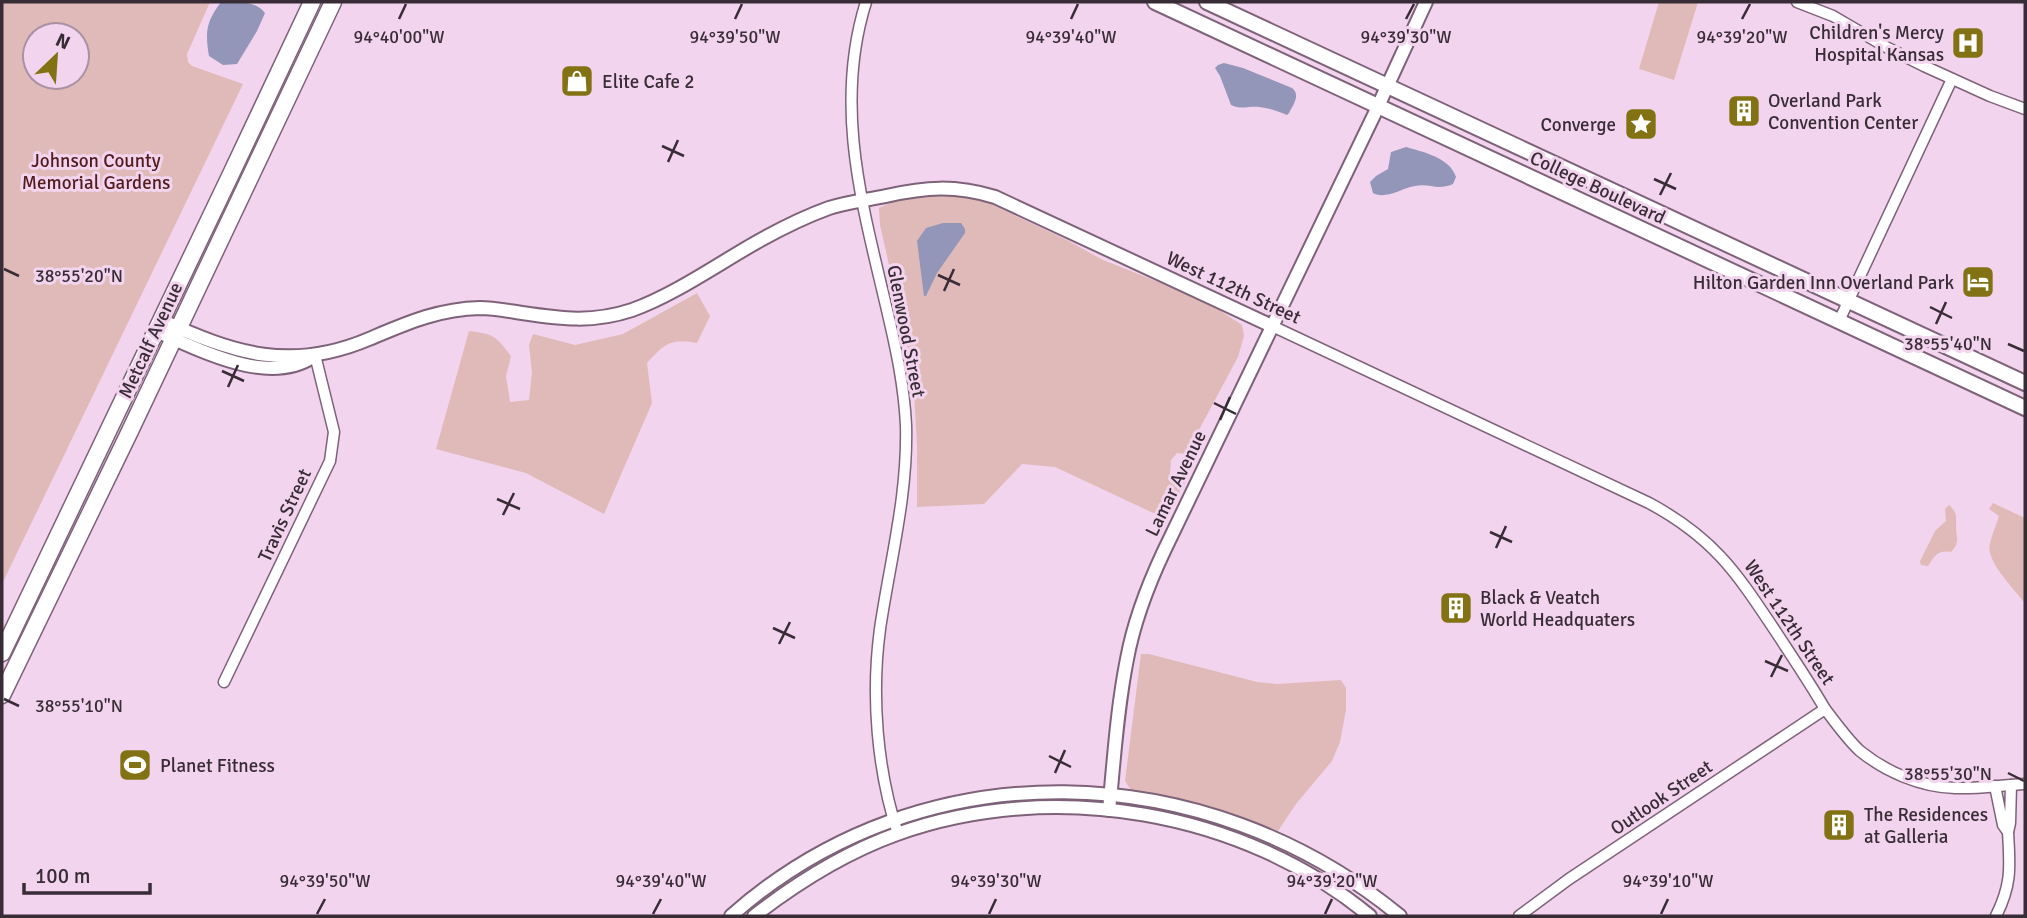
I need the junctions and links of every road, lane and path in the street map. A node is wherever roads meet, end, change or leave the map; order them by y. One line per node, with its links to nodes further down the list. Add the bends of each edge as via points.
1 (312, 2): 15 (main road, Metcalf Avenue)
2 (333, 2): 17 (main road, Metcalf Avenue)
3 (866, 2): 12 (street, Glenwood Street, via 853,56 850,97 853,154)
4 (1154, 2): 10 (main road, College Boulevard)
5 (1207, 2): 9 (main road, College Boulevard)
6 (1426, 2): 9 (street, Lamar Avenue)
7 (1797, 2): 8 (street)
8 (1952, 79): 11 (street); 13 (street)
9 (1388, 85): 10 (street, Lamar Avenue); 13 (main road, College Boulevard)
10 (1378, 106): 14 (main road, College Boulevard); 16 (street, Lamar Avenue)
11 (2025, 109)
12 (863, 201): 16 (street, West 112th Street, via 939,187 981,193); 18 (street, West 112th Street, via 798,221 660,297 614,316 558,319 494,309 431,314); 30 (street, Glenwood Street, via 898,356 906,423 904,488 876,661 880,754)
13 (1850, 301): 14 (street); 19 (main road, College Boulevard)
14 (1839, 321): 20 (main road, College Boulevard)
15 (159, 325): 17 (street, West 112th Street); 21 (main road, Metcalf Avenue)
16 (1272, 326): 24 (street, West 112th Street, via 1687,525 1740,577); 28 (street, Lamar Avenue, via 1142,603 1123,683)
17 (177, 333): 18 (street, West 112th Street, via 218,358 256,366 290,367); 23 (main road, Metcalf Avenue)
18 (315, 355): 22 (street, Travis Street, via 334,432 330,461)
19 (2025, 383)
20 (2025, 408)
21 (2, 653)
22 (224, 682)
23 (2, 695)
24 (1825, 709): 27 (street, West 112th Street, via 1859,750 1888,770 1942,787); 37 (street, Outlook Street)
25 (2025, 784): 26 (street, West 112th Street)
26 (2011, 785): 27 (street, West 112th Street); 31 (street)
27 (1994, 786): 31 (street)
28 (1110, 795): 29 (street, Lamar Avenue); 30 (street, via 995,796); 36 (street, via 1194,810 1271,837 1342,874)
29 (1109, 810): 32 (street, via 999,811); 35 (street, via 1167,820 1245,843 1301,869)
30 (893, 819): 32 (street, Glenwood Street); 33 (street, via 818,853 769,884)
31 (2008, 832): 38 (street, via 2009,881)
32 (898, 834): 34 (street, via 830,864)
33 (731, 916)
34 (754, 916)
35 (1370, 916)
36 (1400, 916)
37 (1519, 916)
38 (1996, 916)

